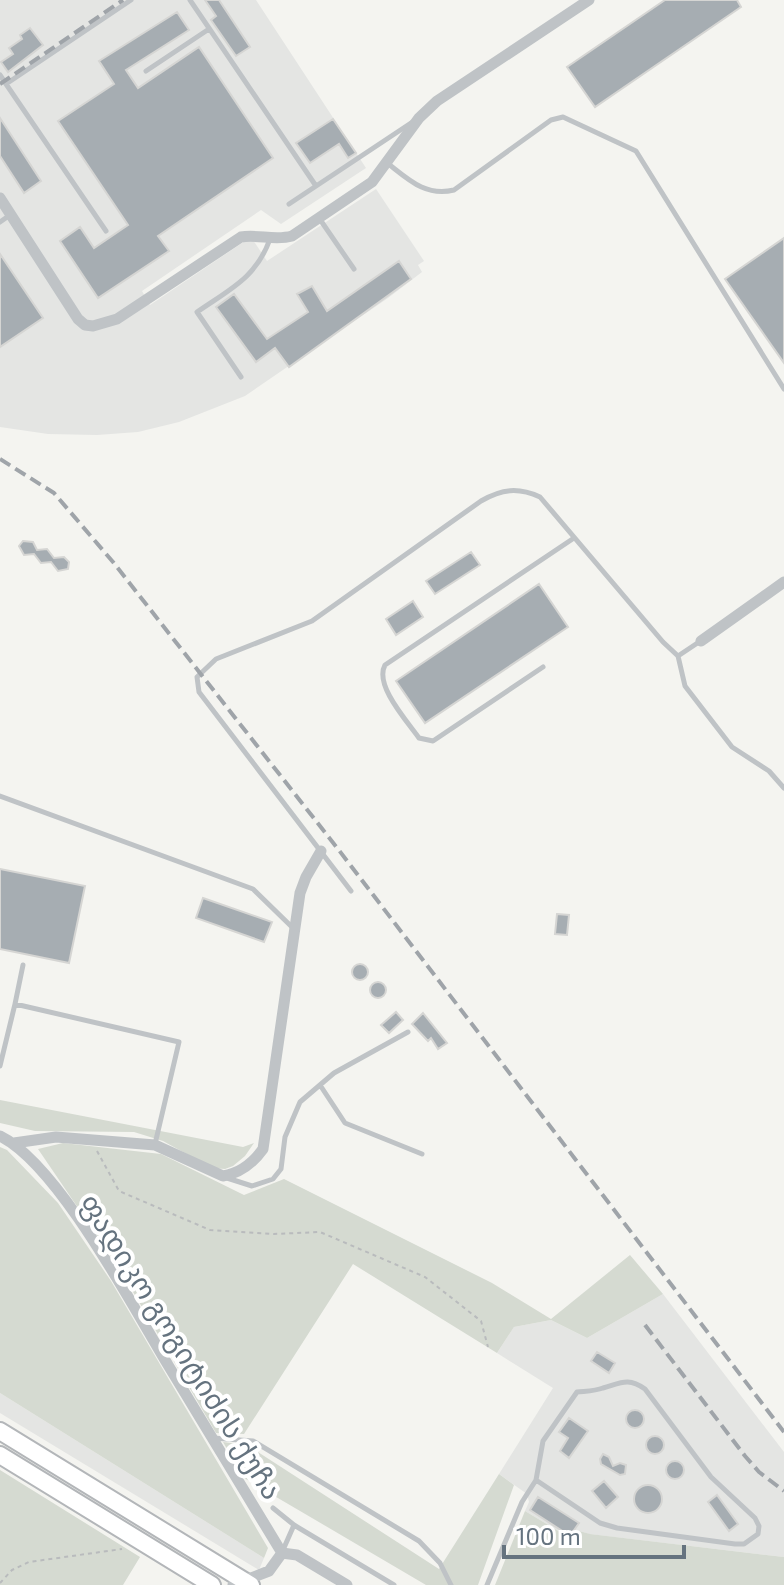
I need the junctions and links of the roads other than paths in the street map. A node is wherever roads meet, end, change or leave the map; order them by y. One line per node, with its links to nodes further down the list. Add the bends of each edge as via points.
1 (131, 0): 7 (lane)
2 (190, 0): 4 (lane)
3 (589, 0): 8 (street)
4 (209, 29): 5 (lane); 10 (lane)
5 (146, 71)
6 (0, 75): 7 (lane)
7 (6, 84): 16 (lane)
8 (419, 118): 9 (street); 10 (lane)
9 (386, 162): 14 (street, via 372,182); 20 (lane, via 422,189 454,190 551,120 563,117 636,151)
10 (316, 186): 12 (lane)
11 (0, 198): 13 (street)
12 (289, 204)
13 (11, 215): 15 (lane); 17 (street, via 78,319 93,326 117,319 241,237)
14 (319, 218): 17 (street, via 292,236); 18 (lane)
15 (0, 222)
16 (106, 231)
17 (271, 238): 19 (lane, via 251,274 197,312)
18 (354, 269)
19 (241, 377)
20 (784, 389)
21 (574, 538): 24 (lane); 25 (lane, via 385,665 381,673 383,685 419,738 433,741); 28 (lane, via 540,497 523,490 495,493 312,621 216,659 197,677 199,692)
22 (784, 582): 23 (street)
23 (701, 641): 24 (lane)
24 (678, 656): 26 (lane, via 685,686 732,747 769,771)
25 (543, 667)
26 (784, 788)
27 (0, 796): 30 (lane, via 253,889)
28 (321, 851): 29 (lane); 30 (street, via 300,893)
29 (351, 891)
30 (295, 929): 40 (street, via 263,1149 254,1161)
31 (23, 965): 32 (lane)
32 (15, 1004): 34 (lane); 38 (lane, via 179,1042)
33 (408, 1032): 35 (lane)
34 (0, 1066)
35 (320, 1085): 39 (lane, via 345,1123); 40 (lane, via 295,1110 281,1169 273,1179 252,1186)
36 (0, 1136): 37 (street, ფადიკო გოგიტიძის ქუჩა)
37 (14, 1143): 38 (street, via 56,1137); 42 (street, ფადიკო გოგიტიძის ქუჩა, via 71,1209)
38 (155, 1145): 40 (street)
39 (422, 1154)
40 (223, 1176)
41 (0, 1431): 48 (main road)
42 (212, 1438): 47 (street, ფადიკო გოგიტიძის ქუჩა); 52 (lane, via 253,1441 419,1541 440,1563)
43 (0, 1455): 49 (main road)
44 (536, 1480): 44 (lane, via 600,1523 617,1528 735,1544 758,1534 755,1518 711,1477 645,1389 629,1380 577,1392 543,1441); 53 (lane)
45 (273, 1508): 46 (lane)
46 (294, 1525): 47 (lane); 51 (lane)
47 (282, 1553): 48 (street, via 269,1571); 50 (street, via 297,1555)
48 (243, 1583)
49 (212, 1585)
50 (347, 1585)
51 (394, 1585)
52 (451, 1585)
53 (487, 1585)

